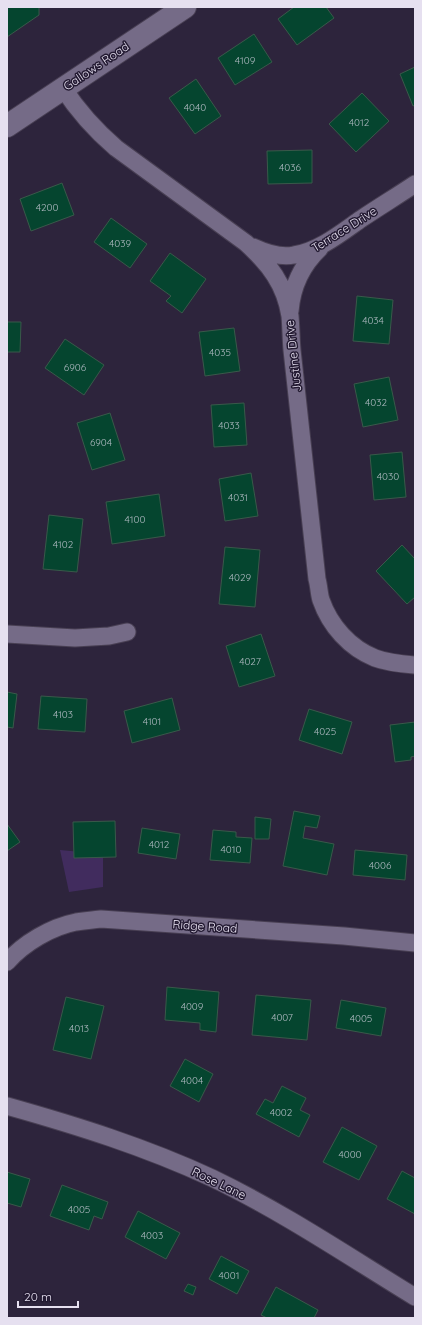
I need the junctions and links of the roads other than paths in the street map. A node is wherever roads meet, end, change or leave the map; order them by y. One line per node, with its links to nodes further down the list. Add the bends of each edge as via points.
1 (185, 7): 2 (main road, Gallows Road)
2 (63, 88): 3 (main road, Gallows Road); 5 (street, Justine Drive, via 76,108 103,138)
3 (7, 126)
4 (415, 184): 6 (street, Terrace Drive)
5 (246, 243): 6 (street, Terrace Drive, via 267,253 282,256 293,256); 7 (street, Justine Drive, via 263,258 273,272 284,293)
6 (323, 245): 7 (street, via 309,258 298,277 291,299)
7 (290, 316): 10 (street, Justine Drive, via 321,600 331,622 356,647 376,658 398,664)
8 (127, 632): 9 (street, via 74,638)
9 (7, 634)
10 (415, 665)
11 (415, 943): 12 (street, Ridge Road, via 100,919 74,922 50,931 28,943)
12 (7, 962)
13 (7, 1106): 14 (street, Rose Lane, via 81,1127 146,1150 212,1179 276,1212)
14 (415, 1298)

